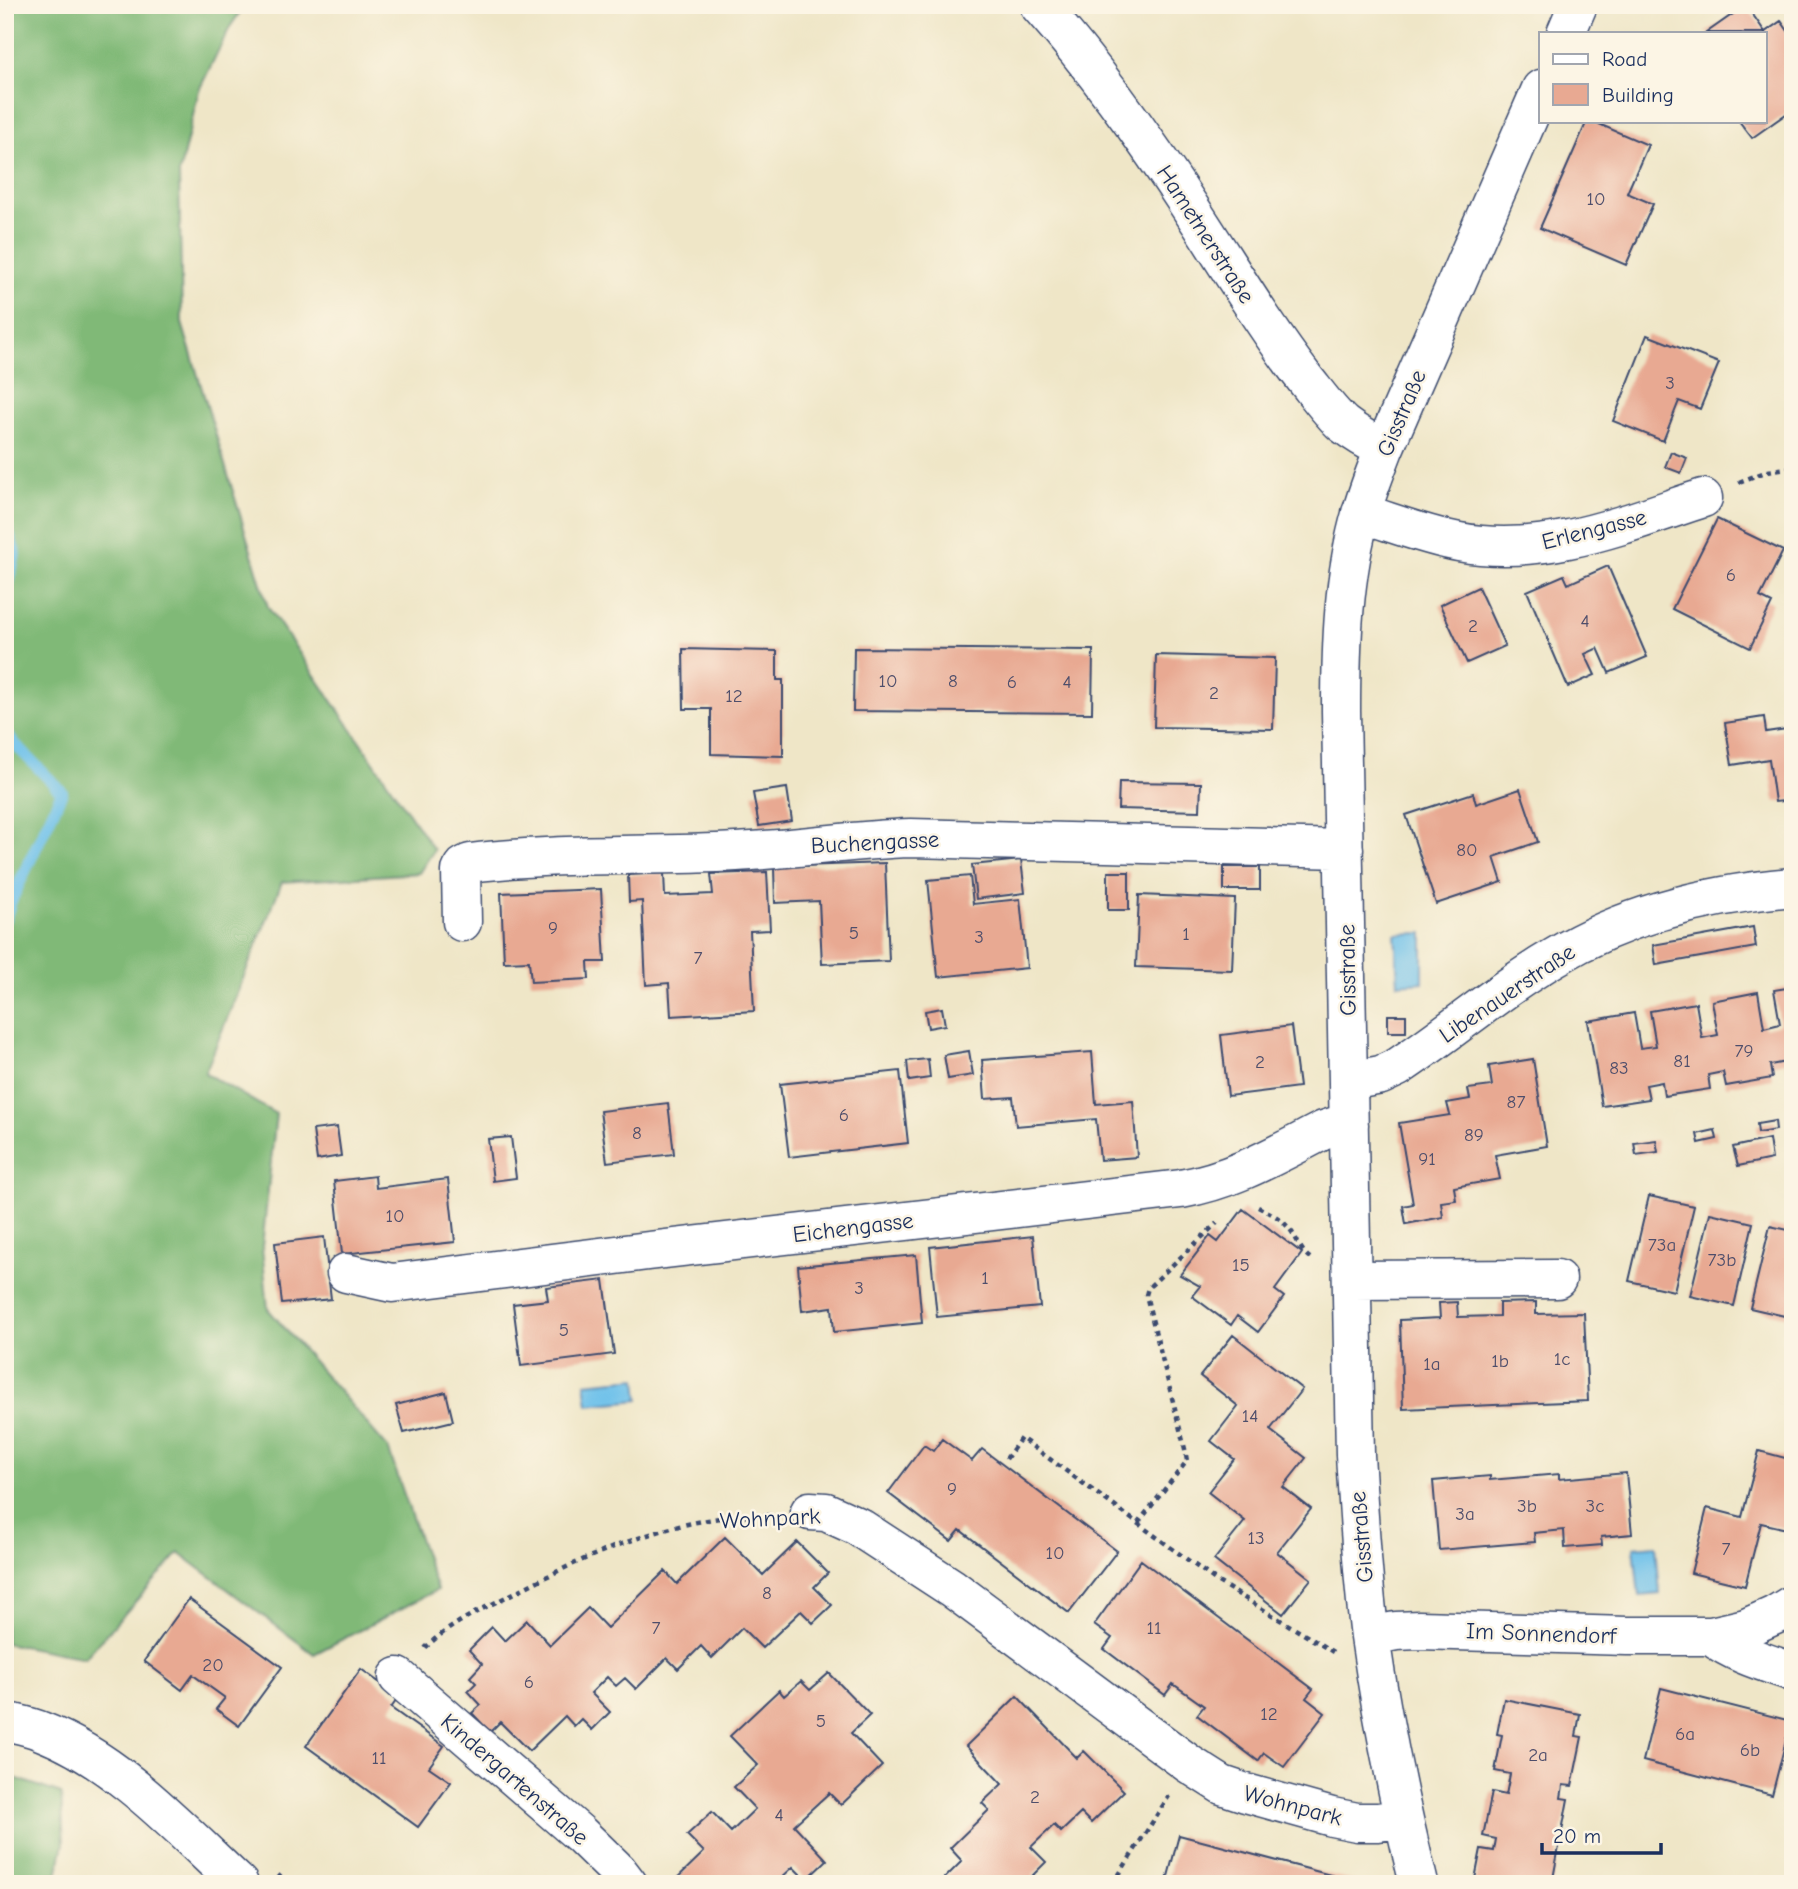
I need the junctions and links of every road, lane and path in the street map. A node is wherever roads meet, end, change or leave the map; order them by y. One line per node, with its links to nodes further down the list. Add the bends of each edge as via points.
1 (1039, 5): 5 (street, Hametnerstraße, via 1133,124 1302,376 1341,422)
2 (1578, 5): 3 (street)
3 (1566, 32)
4 (1539, 94): 5 (street, Gisstraße)
5 (1384, 449): 8 (street, Gisstraße)
6 (1793, 467): 7 (path, via 1768,471)
7 (1703, 498): 8 (street, Erlengasse, via 1586,536 1518,546 1458,542)
8 (1361, 513): 9 (street, Gisstraße, via 1341,654)
9 (1344, 849): 11 (street, Buchengasse, via 911,838 738,852 510,858 464,866); 12 (street, Gisstraße)
10 (1793, 887): 12 (street, Libenauerstraße, via 1688,902 1614,928 1545,962 1398,1067)
11 (462, 922)
12 (1349, 1081): 13 (street, Gisstraße)
13 (1349, 1125): 16 (street, Gisstraße); 17 (street, Eichengasse, via 1324,1130 1227,1178 1181,1189 392,1283)
14 (1250, 1206): 16 (path, via 1287,1226 1313,1260)
15 (1224, 1217): 21 (path, via 1148,1288 1146,1295 1186,1461)
16 (1352, 1272): 18 (street); 24 (street, Gisstraße, via 1355,1455)
17 (346, 1273)
18 (1557, 1279)
19 (1006, 1459): 21 (path, via 1021,1438)
20 (810, 1511): 26 (path, Wohnpark, via 728,1517 621,1544 564,1567 461,1620 430,1643); 28 (street, Wohnpark, via 857,1526 953,1588)
21 (1138, 1523): 24 (path, via 1218,1582 1336,1654 1350,1657)
22 (1793, 1604): 23 (street, Im Sonnendorf, via 1746,1628)
23 (1711, 1636): 24 (street, Im Sonnendorf, via 1419,1630 1396,1631); 25 (street, Im Sonnendorf, via 1724,1646)
24 (1372, 1645): 29 (street, Gisstraße)
25 (1793, 1672)
26 (398, 1677): 31 (street, Kindergartenstraße, via 580,1834)
27 (5, 1721): 30 (street, via 40,1730 110,1770)
28 (1189, 1764): 29 (street, Wohnpark, via 1222,1785 1332,1817 1357,1822); 32 (path)
29 (1403, 1818): 33 (street, Gisstraße)
30 (239, 1884)
31 (628, 1884)
32 (1113, 1884)
33 (1419, 1884)

